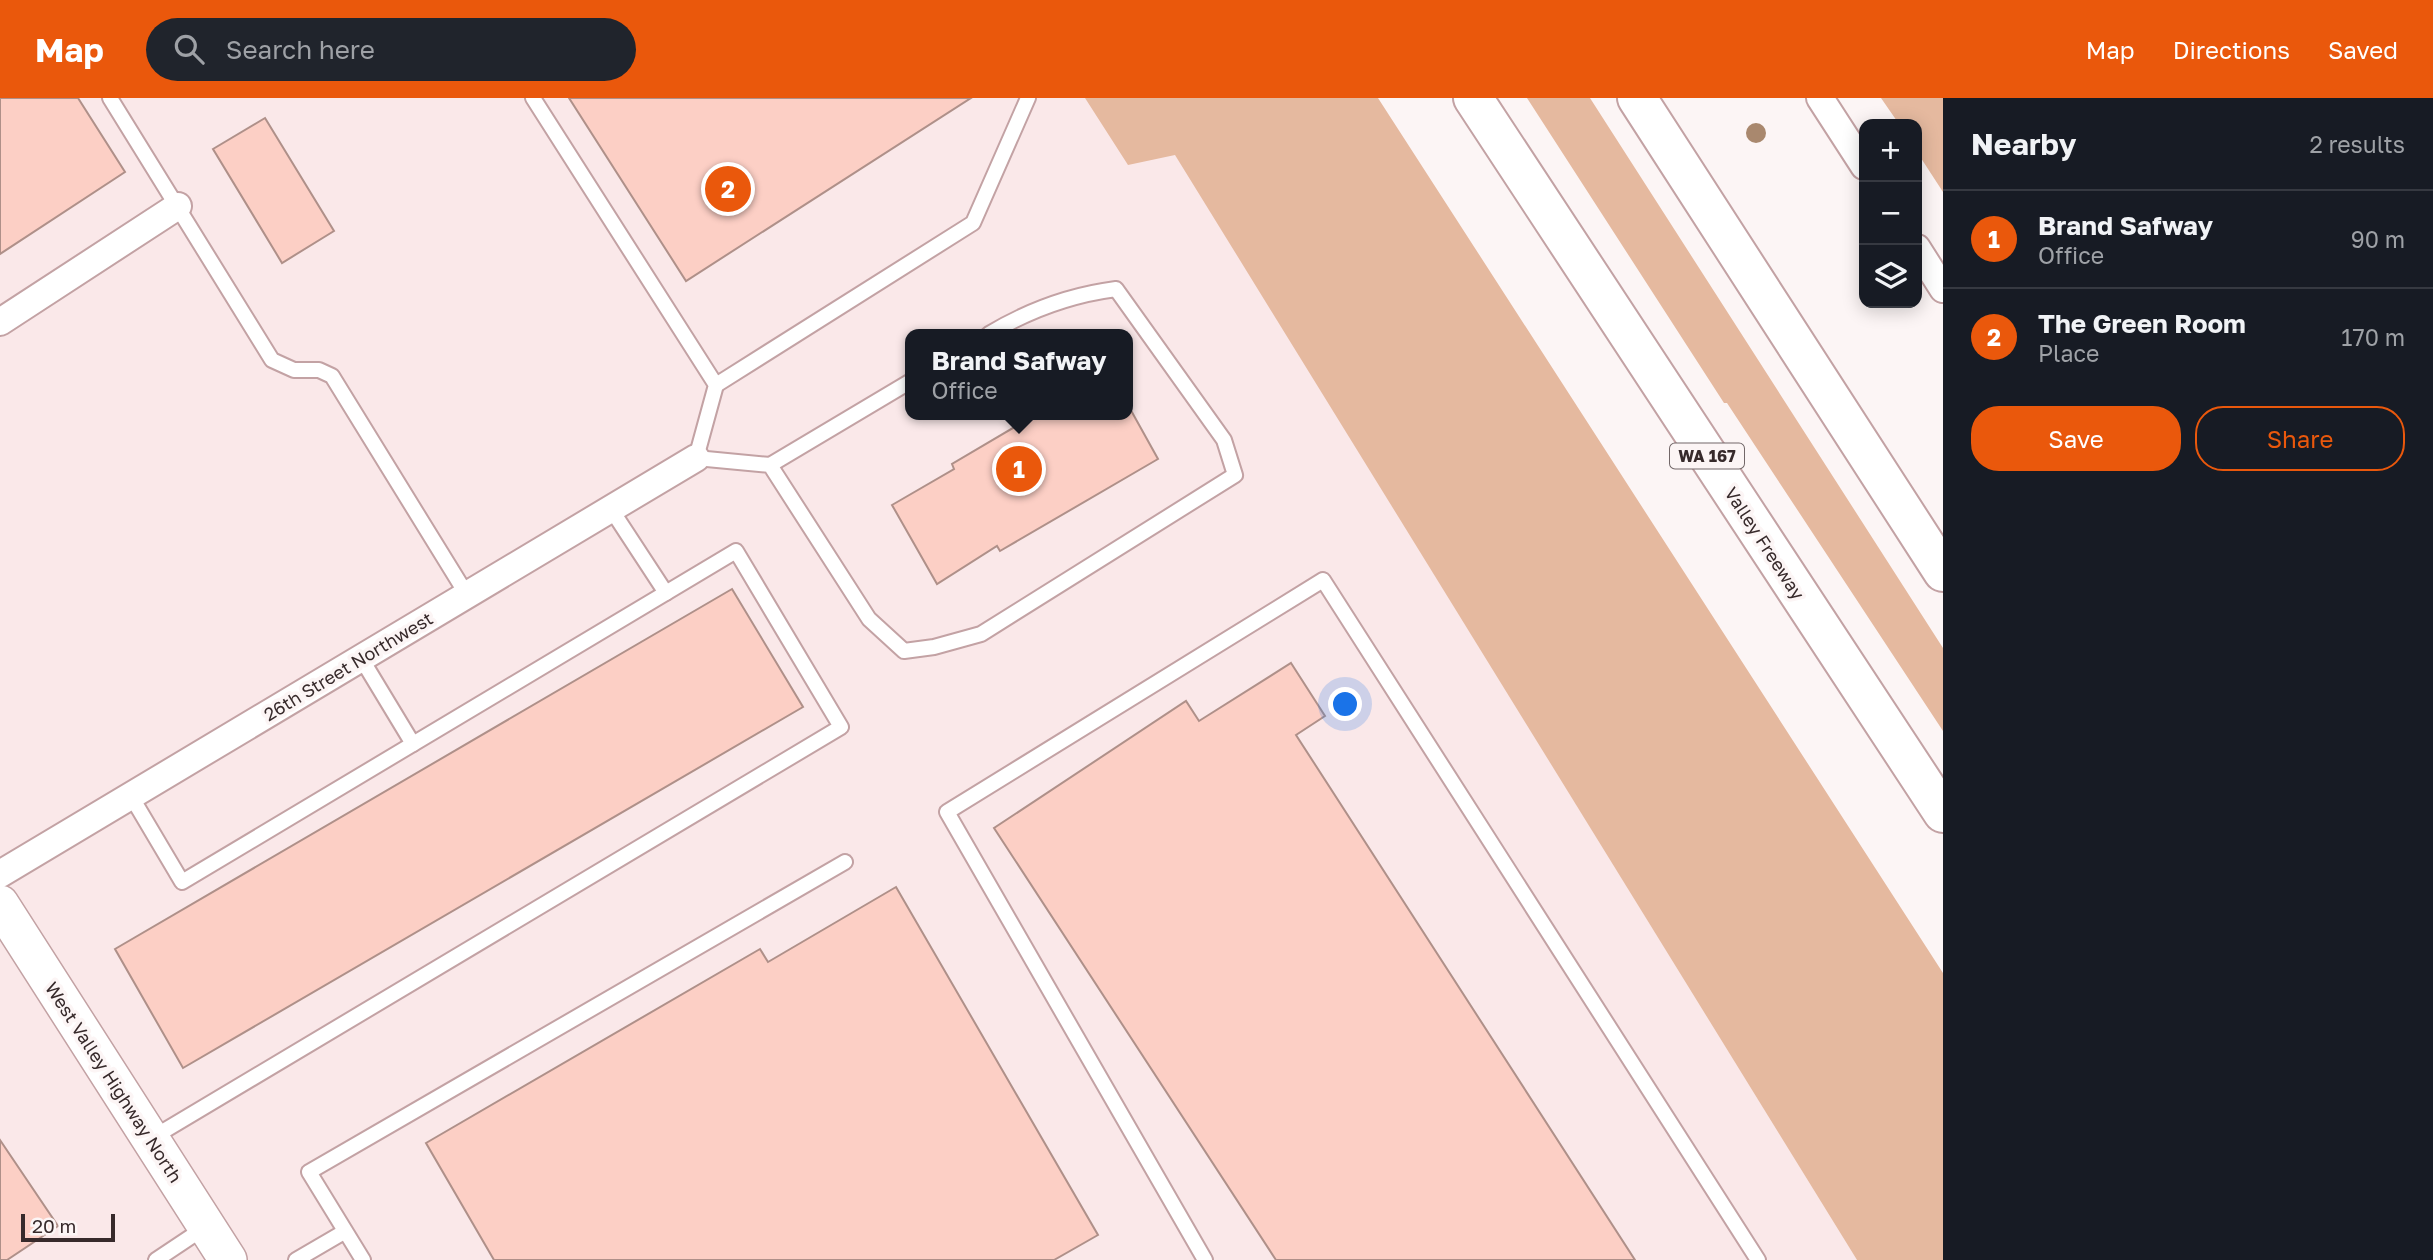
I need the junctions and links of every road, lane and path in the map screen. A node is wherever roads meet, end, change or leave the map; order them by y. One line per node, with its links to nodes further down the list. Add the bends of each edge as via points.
1 (110, 98): 8 (lane)
2 (533, 98): 13 (lane)
3 (1028, 98): 13 (lane, via 973,223)
4 (1473, 98): 24 (highway, Valley Freeway / WA 167)
5 (1637, 98): 18 (highway)
6 (1820, 98): 7 (street)
7 (1859, 158)
8 (177, 206): 11 (street); 20 (lane, via 272,360 294,370 319,370 332,376)
9 (1922, 256): 10 (street)
10 (1943, 289)
11 (0, 322)
12 (998, 329): 16 (lane, via 1083,293 1116,289 1224,440 1235,475 981,634 934,648 904,651 869,619)
13 (716, 385): 15 (lane)
14 (905, 385): 16 (lane)
15 (696, 458): 16 (lane); 17 (street, 26th Street Northwest)
16 (770, 465)
17 (611, 509): 19 (lane); 20 (street, 26th Street Northwest)
18 (1943, 572)
19 (666, 593): 22 (lane); 28 (lane, via 736,551 841,727)
20 (467, 595): 21 (street, 26th Street Northwest)
21 (361, 658): 22 (lane); 23 (street, 26th Street Northwest)
22 (414, 744): 23 (lane, via 182,882)
23 (131, 796): 26 (street, 26th Street Northwest)
24 (1943, 813)
25 (845, 862): 30 (lane, via 309,1172)
26 (0, 874)
27 (0, 904): 28 (main road, West Valley Highway North)
28 (151, 1139): 29 (main road, West Valley Highway North)
29 (207, 1226): 31 (lane); 32 (main road, West Valley Highway North)
30 (344, 1232): 33 (lane); 34 (lane)
31 (156, 1260)
32 (228, 1260)
33 (296, 1260)
34 (363, 1260)
35 (1205, 1260): 36 (lane, via 947,812 1323,580)
36 (1758, 1260)

